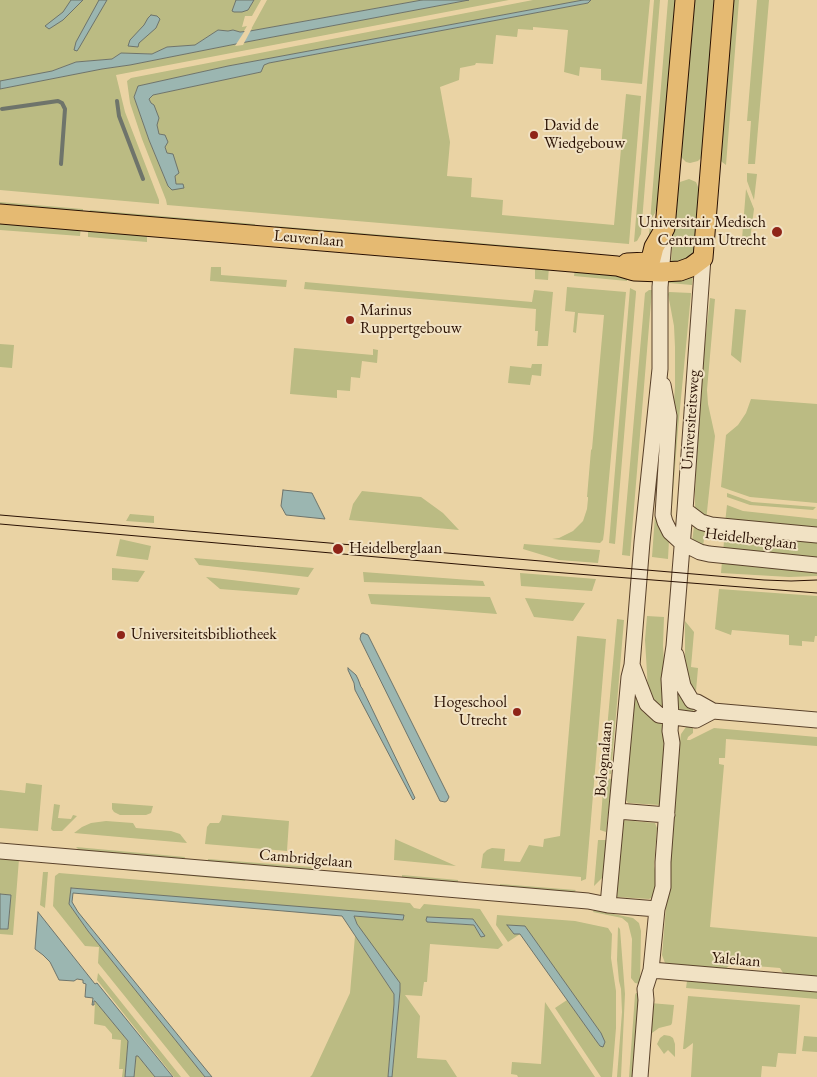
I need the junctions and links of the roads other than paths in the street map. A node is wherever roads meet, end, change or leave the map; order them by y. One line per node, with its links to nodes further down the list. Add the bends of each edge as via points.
1 (685, 0): 4 (main road)
2 (724, 0): 5 (main road, Universiteitsweg)
3 (0, 214): 6 (main road, Leuvenlaan)
4 (666, 228): 6 (main road, Leuvenlaan, via 648,262); 7 (street)
5 (702, 258): 7 (main road, via 690,267); 9 (street, Universiteitsweg)
6 (617, 266): 7 (main road, Leuvenlaan)
7 (662, 272): 8 (street)
8 (660, 369): 11 (street, via 669,416 663,514 670,532); 14 (street, Bolognalaan)
9 (685, 510): 10 (street, Heidelberglaan, via 711,525); 11 (street, Universiteitsweg)
10 (817, 534)
11 (682, 543): 12 (street, Heidelberglaan, via 709,554); 13 (street, Universiteitsweg)
12 (817, 565)
13 (674, 646): 15 (street, via 683,686 692,701); 16 (street, via 668,679)
14 (632, 665): 16 (street, via 647,704 659,715); 20 (street, Bolognalaan)
15 (713, 711): 17 (street, via 696,720); 18 (street)
16 (671, 717): 17 (street); 19 (street)
17 (687, 719): 19 (street)
18 (817, 720)
19 (672, 743): 21 (street)
20 (616, 812): 21 (street); 23 (street, Bolognalaan)
21 (666, 815): 24 (street, via 663,887)
22 (0, 851): 23 (street, Cambridgelaan)
23 (608, 905): 24 (street)
24 (656, 909): 25 (street)
25 (651, 970): 26 (street, Yalelaan); 27 (street, via 645,989)
26 (817, 984)
27 (640, 1077)

